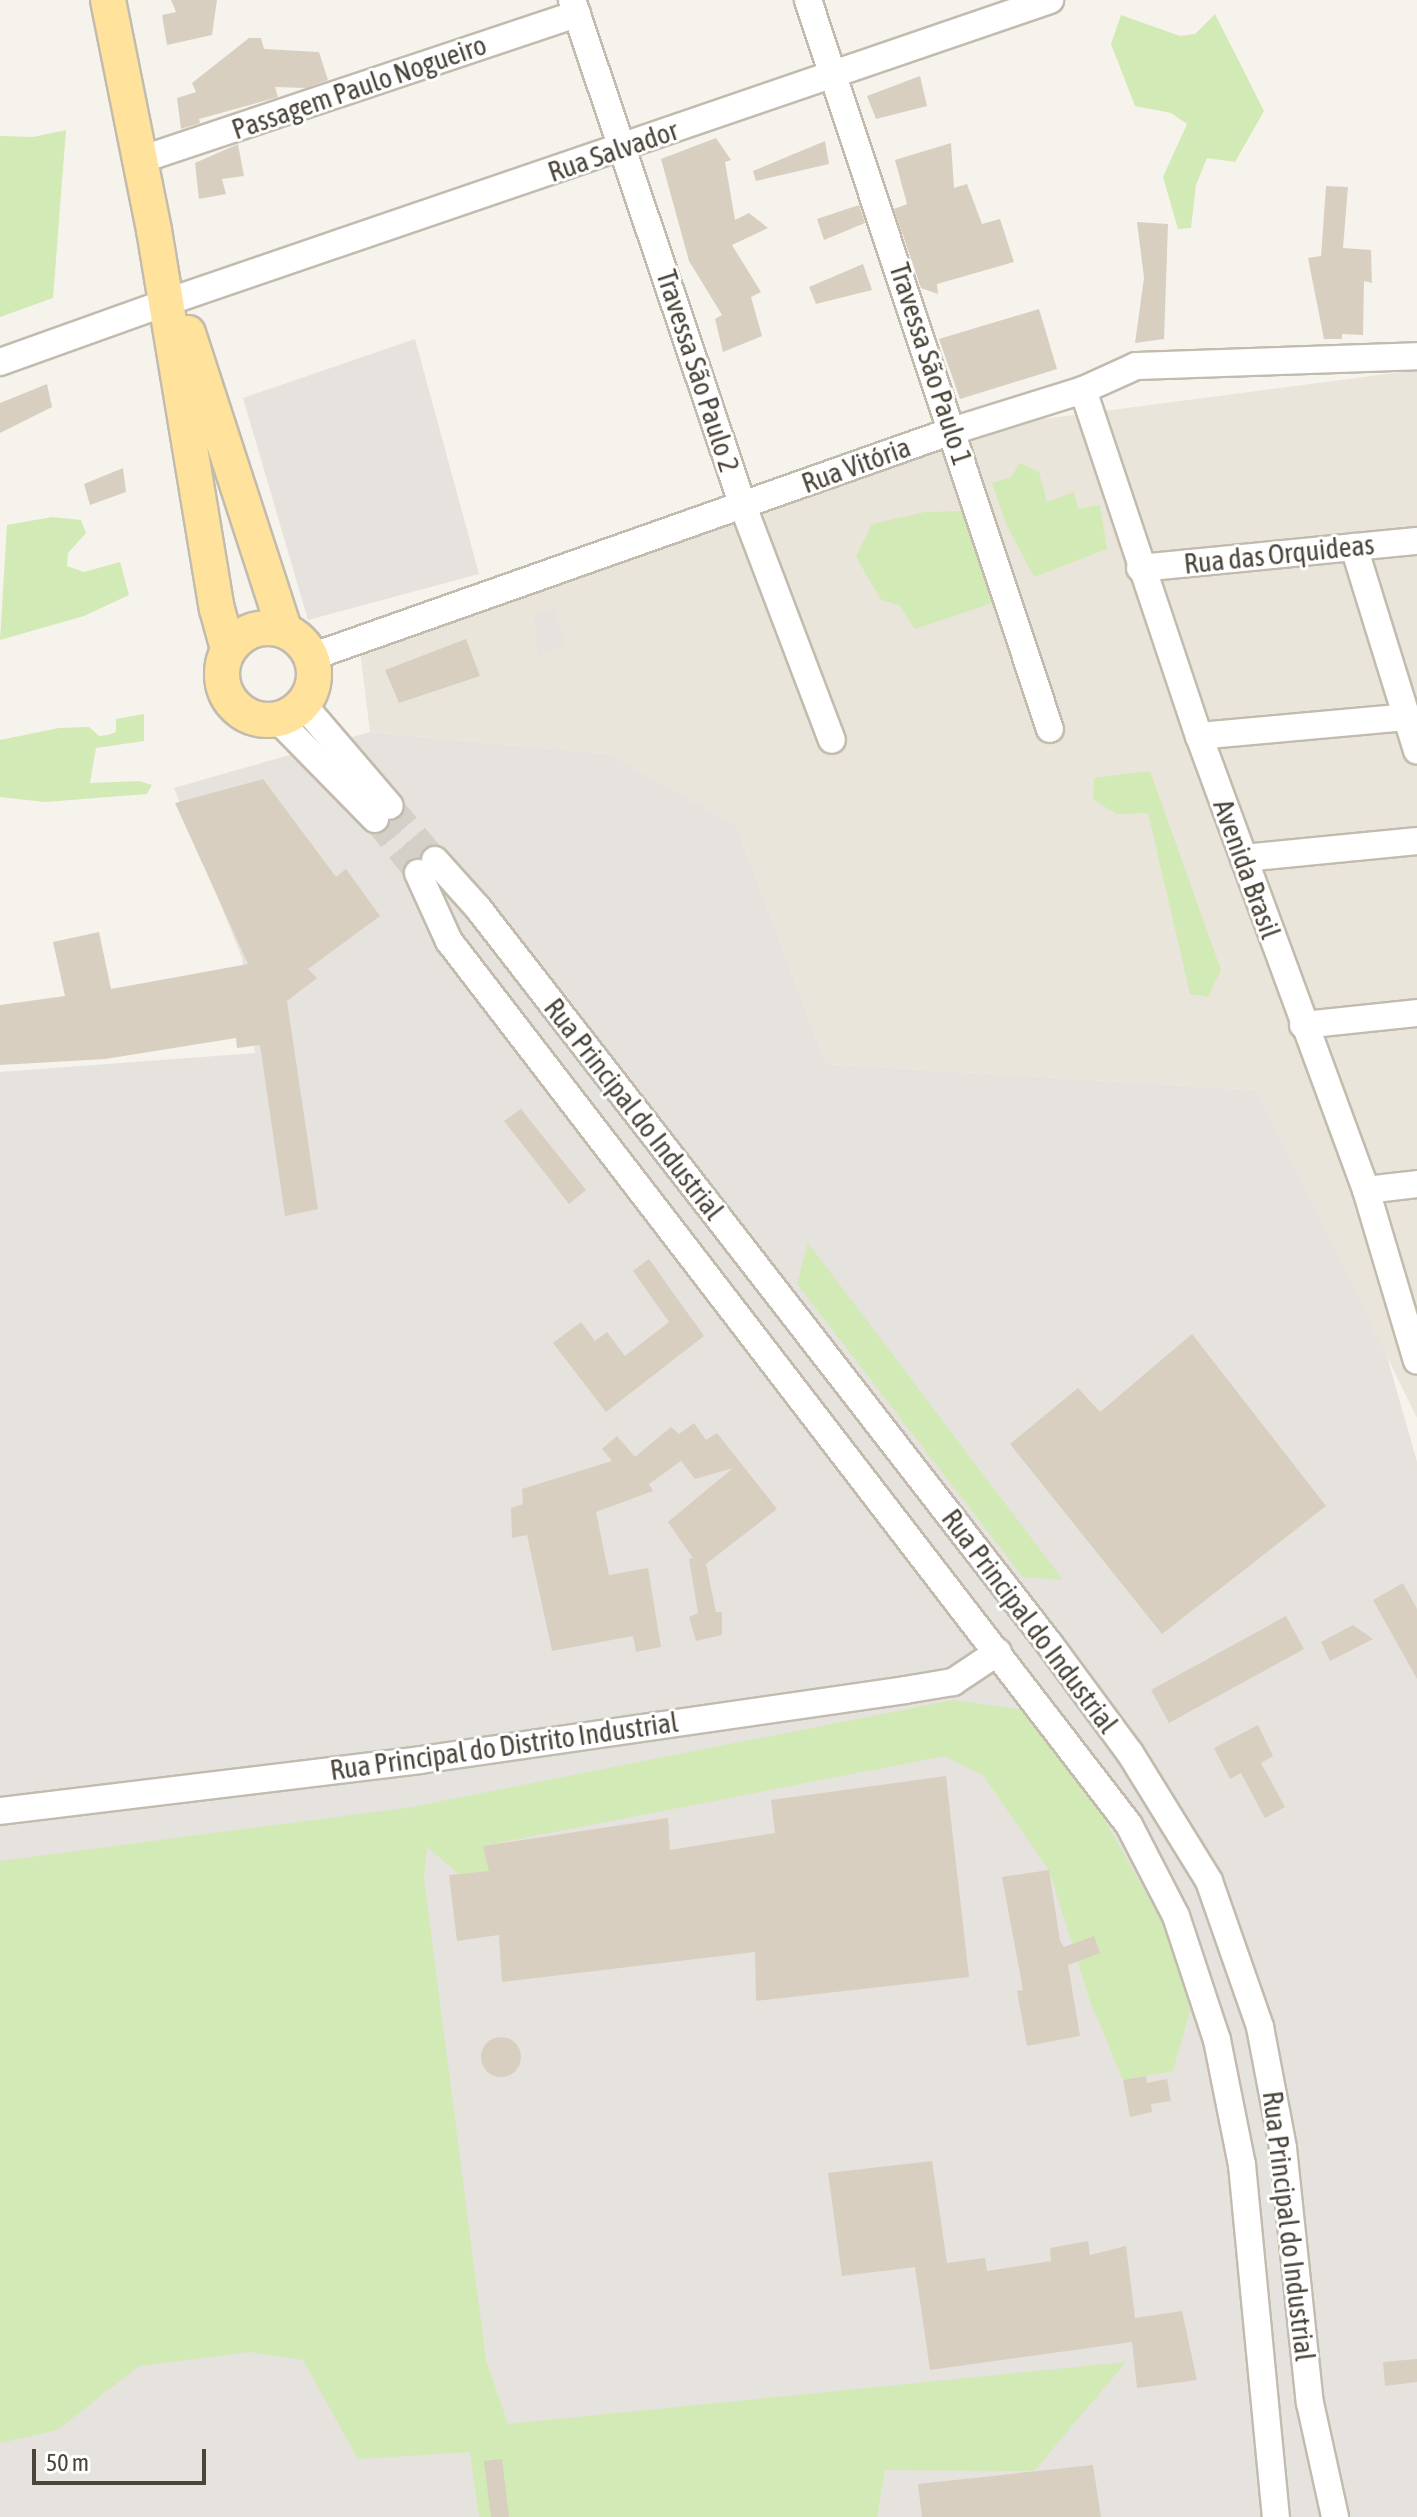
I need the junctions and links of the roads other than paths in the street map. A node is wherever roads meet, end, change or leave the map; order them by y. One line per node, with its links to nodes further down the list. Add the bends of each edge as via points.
1 (108, 0): 7 (main road)
2 (808, 0): 5 (street, Travessa São Paulo 1)
3 (1050, 0): 5 (street, Rua Salvador)
4 (574, 7): 6 (street, Travessa São Paulo 2); 7 (street, Passagem Paulo Nogueiro)
5 (836, 74): 6 (street, Rua Salvador); 12 (street, Travessa São Paulo 1)
6 (624, 147): 8 (street, Rua Salvador); 13 (street, Travessa São Paulo 2)
7 (140, 160): 8 (main road)
8 (171, 301): 10 (street, Rua Salvador); 17 (main road); 18 (main road, via 217,609)
9 (1417, 356): 11 (street, Rua Vitória, via 1170,362 1136,366)
10 (0, 362)
11 (1083, 390): 12 (street, Rua Vitória); 16 (street, Avenida Brasil)
12 (952, 431): 13 (street, Rua Vitória); 22 (street, Travessa São Paulo 1)
13 (743, 506): 19 (street, Rua Vitória); 24 (street, Travessa São Paulo 2)
14 (1417, 541): 15 (street, Rua das Orquideas)
15 (1354, 547): 16 (street, Rua das Orquideas); 21 (street)
16 (1140, 568): 23 (street, Avenida Brasil)
17 (285, 631): 18 (main road, via 252,630); 19 (main road)
18 (228, 649): 20 (main road, via 221,666 229,700 259,720)
19 (311, 657): 20 (main road, via 313,682)
20 (291, 713): 26 (street)
21 (1407, 717): 23 (street); 25 (street)
22 (1050, 729)
23 (1199, 736): 28 (street, Avenida Brasil)
24 (832, 740)
25 (1417, 750)
26 (383, 812)
27 (1417, 841): 28 (street)
28 (1244, 858): 32 (street, Avenida Brasil)
29 (478, 908): 30 (street); 30 (street, Rua Principal do Industrial, via 426,866); 38 (street, Rua Principal do Industrial, via 1130,1753 1209,1881)
30 (449, 941): 36 (street, Rua Principal do Industrial, via 743,1329)
31 (1417, 1013): 32 (street)
32 (1303, 1025): 34 (street, Avenida Brasil)
33 (1417, 1184): 34 (street)
34 (1366, 1190): 35 (street, Avenida Brasil, via 1394,1295)
35 (1416, 1351)
36 (998, 1652): 37 (street, Rua Principal do Distrito Industrial, via 953,1682 905,1690 420,1760); 39 (street, Rua Principal do Industrial, via 1129,1825 1176,1916)
37 (0, 1811)
38 (1260, 2027): 39 (street); 41 (street, Rua Principal do Industrial, via 1283,2148 1310,2403)
39 (1217, 2040): 40 (street, Rua Principal do Industrial, via 1242,2165)
40 (1276, 2517)
41 (1335, 2517)

